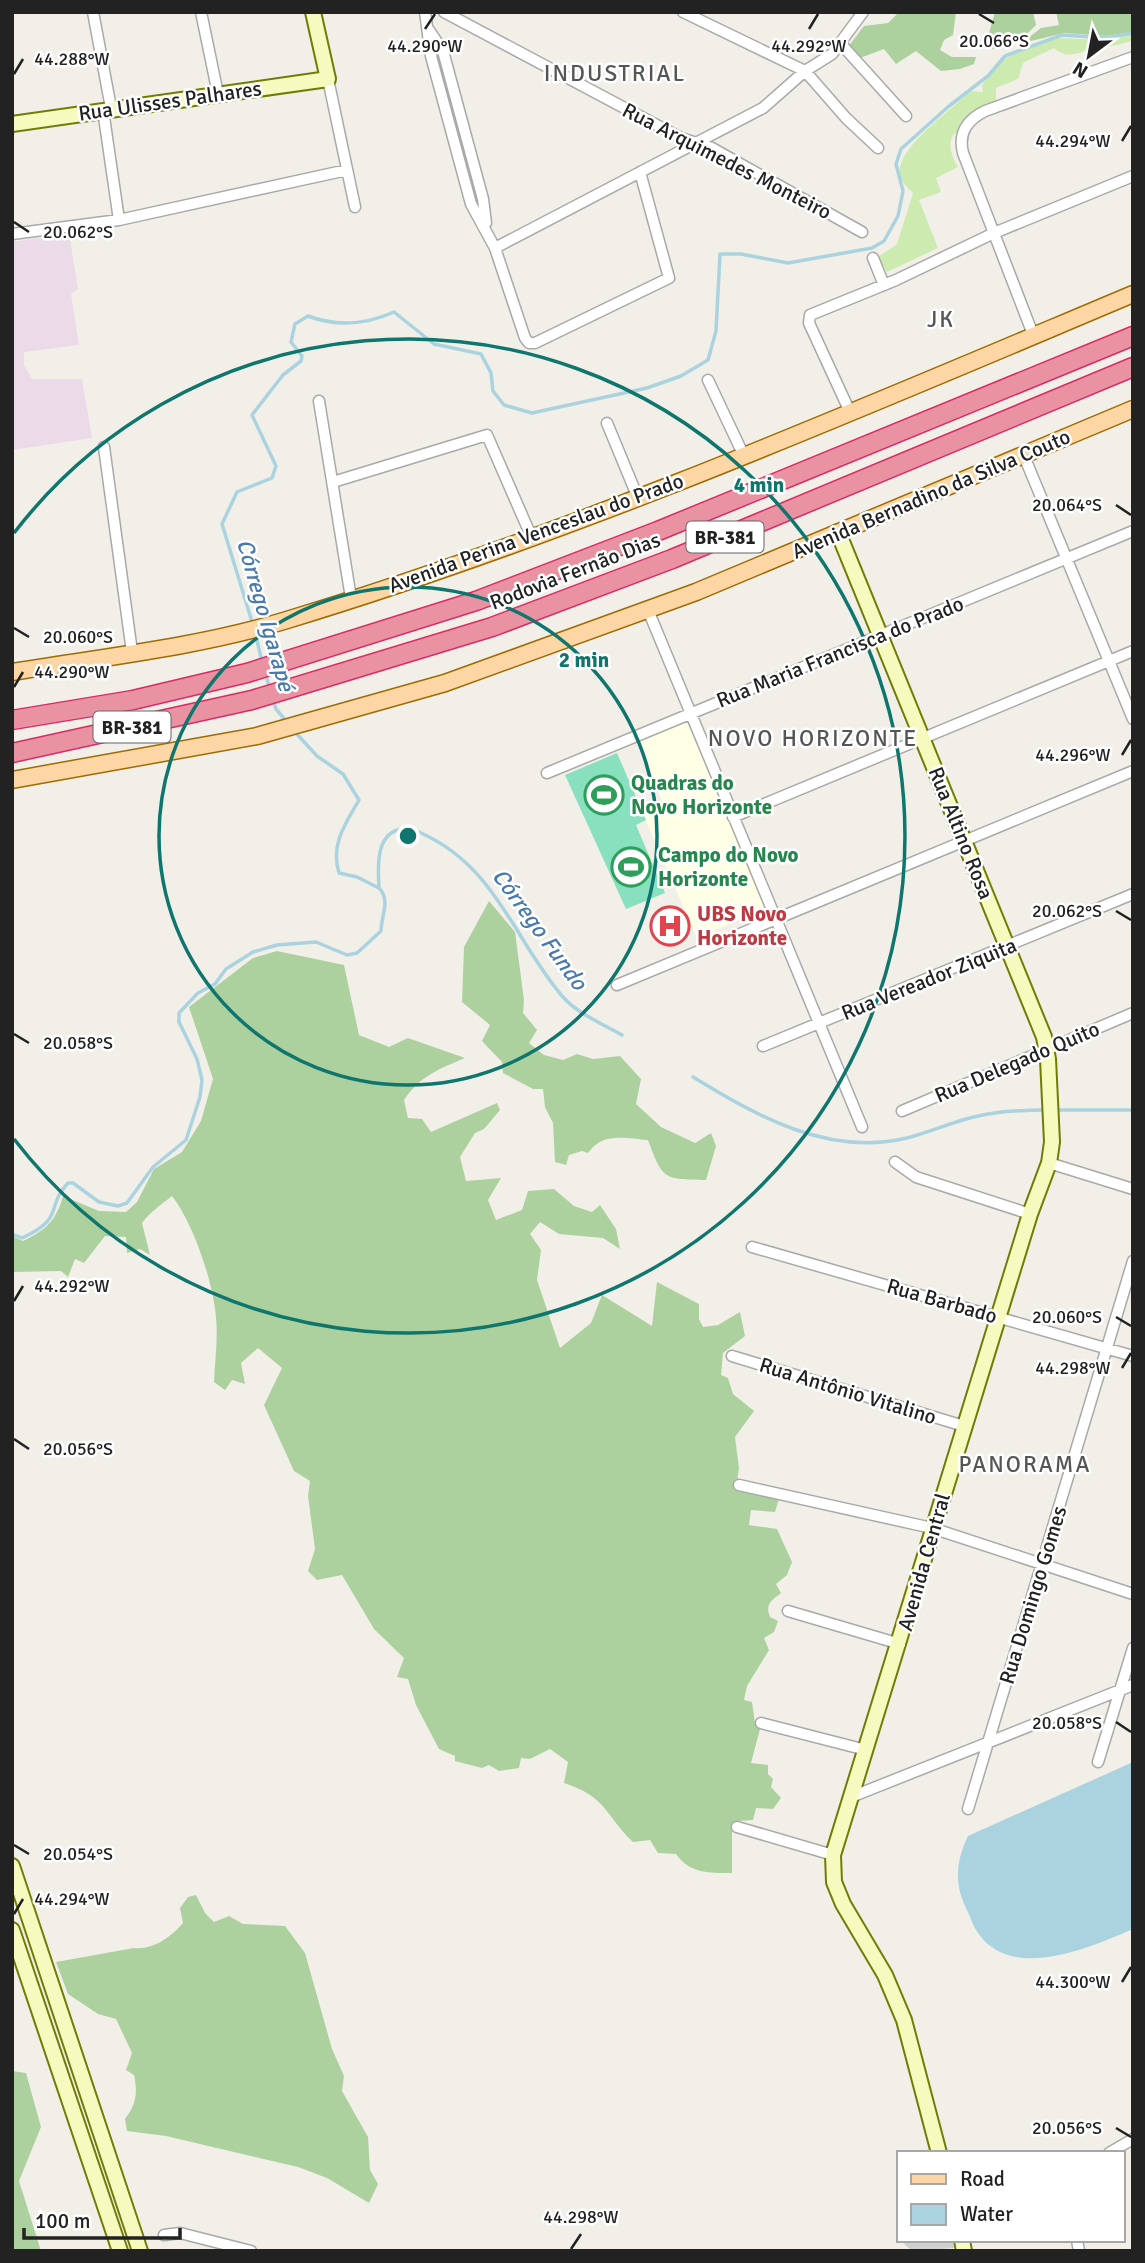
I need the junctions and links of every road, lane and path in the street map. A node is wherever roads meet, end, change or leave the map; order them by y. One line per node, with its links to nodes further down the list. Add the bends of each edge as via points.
1 (93, 12): 13 (street)
2 (201, 12): 12 (street)
3 (313, 12): 11 (street)
4 (425, 12): 26 (street, via 429,30 443,51)
5 (444, 12): 16 (street, Rua Arquimedes Monteiro)
6 (683, 12): 10 (street)
7 (863, 12): 8 (street)
8 (841, 44): 10 (street); 14 (street)
9 (1133, 57): 24 (street, via 974,117 965,129 963,153)
10 (805, 71): 16 (street, via 763,108); 17 (street)
11 (328, 79): 12 (street, Rua Ulisses Palhares); 18 (street)
12 (218, 94): 13 (street, Rua Ulisses Palhares)
13 (107, 109): 15 (street, Rua Ulisses Palhares); 22 (street)
14 (906, 116)
15 (12, 124)
16 (696, 142): 19 (street); 23 (street, Rua Arquimedes Monteiro)
17 (878, 148)
18 (347, 170): 21 (street); 22 (street)
19 (640, 172): 26 (street); 26 (street, via 670,278 529,343)
20 (1133, 176): 24 (street)
21 (355, 207)
22 (119, 220): 25 (street)
23 (862, 232)
24 (994, 233): 28 (street); 32 (street)
25 (12, 234)
26 (495, 248)
27 (873, 258): 28 (street)
28 (884, 285): 38 (street, via 809,317)
29 (1133, 294): 32 (main road, Avenida Perina Venceslau do Prado)
30 (1133, 324): 34 (highway)
31 (1133, 336): 34 (highway, Rodovia Fernão Dias / BR-381)
32 (1034, 337): 38 (main road, Avenida Perina Venceslau do Prado)
33 (1133, 367): 60 (highway, Rodovia Fernão Dias / BR-381, via 659,564 492,627 252,700)
34 (1048, 368): 58 (highway, Rodovia Fernão Dias / BR-381, via 658,531 476,601 247,673 133,701)
35 (708, 380): 41 (street)
36 (319, 401): 43 (street)
37 (1133, 410): 42 (main road, Avenida Bernadino da Silva Couto)
38 (850, 411): 41 (main road, Avenida Perina Venceslau do Prado)
39 (607, 423): 44 (street)
40 (104, 447): 53 (street)
41 (744, 456): 44 (main road, Avenida Perina Venceslau do Prado)
42 (1024, 456): 46 (main road, Avenida Bernadino da Silva Couto); 48 (street)
43 (333, 482): 47 (street, via 486,435); 49 (street)
44 (638, 498): 47 (main road, Avenida Perina Venceslau do Prado)
45 (1133, 531): 48 (street, Rua Maria Francisca do Prado)
46 (838, 532): 50 (main road, Avenida Bernadino da Silva Couto); 51 (street, Rua Altino Rosa)
47 (532, 538): 49 (main road, Avenida Perina Venceslau do Prado)
48 (1066, 559): 51 (street, Rua Maria Francisca do Prado); 54 (street)
49 (351, 598): 53 (main road, Avenida Perina Venceslau do Prado, via 286,621)
50 (648, 610): 56 (street); 63 (main road, Avenida Bernadino da Silva Couto, via 507,663 337,716 257,736)
51 (881, 636): 56 (street, Rua Maria Francisca do Prado); 59 (street, Rua Altino Rosa)
52 (1133, 651): 54 (street)
53 (132, 652): 55 (main road, Avenida Perina Venceslau do Prado)
54 (1109, 661): 57 (street); 59 (street)
55 (12, 672)
56 (690, 713): 62 (street, Rua Maria Francisca do Prado); 64 (street)
57 (1133, 719)
58 (12, 720)
59 (923, 740): 64 (street); 65 (street, Rua Altino Rosa)
60 (12, 753)
61 (1133, 771): 65 (street)
62 (547, 773)
63 (12, 780)
64 (733, 817): 67 (street)
65 (965, 841): 67 (street); 68 (street, Rua Altino Rosa)
66 (1133, 894): 68 (street, Rua Vereador Ziquita)
67 (775, 919): 69 (street); 71 (street)
68 (1007, 947): 71 (street, Rua Vereador Ziquita); 73 (street, Rua Altino Rosa)
69 (617, 985)
70 (1133, 1013): 73 (street, Rua Delegado Quito)
71 (819, 1024): 72 (street, Rua Vereador Ziquita); 76 (street)
72 (763, 1046)
73 (1047, 1049): 74 (street, Rua Delegado Quito); 75 (street, Rua Altino Rosa)
74 (902, 1111)
75 (1052, 1125): 78 (street, Avenida Central)
76 (862, 1127)
77 (895, 1162): 80 (street, via 916,1177)
78 (1049, 1163): 79 (street); 80 (street, Avenida Central)
79 (1133, 1189)
80 (1030, 1214): 83 (street, Avenida Central)
81 (751, 1247): 83 (street, Rua Barbado)
82 (1133, 1261): 84 (street, Rua Domingo Gomes)
83 (999, 1318): 84 (street, Rua Barbado); 87 (street, Avenida Central)
84 (1107, 1348): 86 (street, Rua Barbado); 90 (street, Rua Domingo Gomes)
85 (732, 1356): 87 (street, Rua Antônio Vitalino)
86 (1133, 1356)
87 (964, 1426): 89 (street, Avenida Central)
88 (739, 1485): 89 (street)
89 (932, 1528): 90 (street); 93 (street, Avenida Central)
90 (1041, 1565): 91 (street); 98 (street, Rua Domingo Gomes)
91 (1133, 1594)
92 (788, 1611): 93 (street)
93 (900, 1644): 99 (street, Avenida Central)
94 (1133, 1648): 96 (street)
95 (1133, 1685): 96 (street)
96 (1120, 1691): 98 (street); 100 (street)
97 (761, 1723): 99 (street)
98 (989, 1742): 101 (street); 102 (street, Rua Domingo Gomes)
99 (866, 1750): 101 (street, Avenida Central)
100 (1098, 1762)
101 (851, 1797): 104 (street, Avenida Central)
102 (968, 1809)
103 (737, 1827): 104 (street)
104 (833, 1855): 108 (street, via 834,1882 843,1904 885,1975 904,2020)
105 (12, 1866): 112 (street)
106 (12, 1930): 111 (street)
107 (1133, 2138): 109 (street)
108 (938, 2151)
109 (1112, 2151)
110 (164, 2235): 113 (street, via 180,2233)
111 (120, 2251)
112 (140, 2251)
113 (251, 2251)

